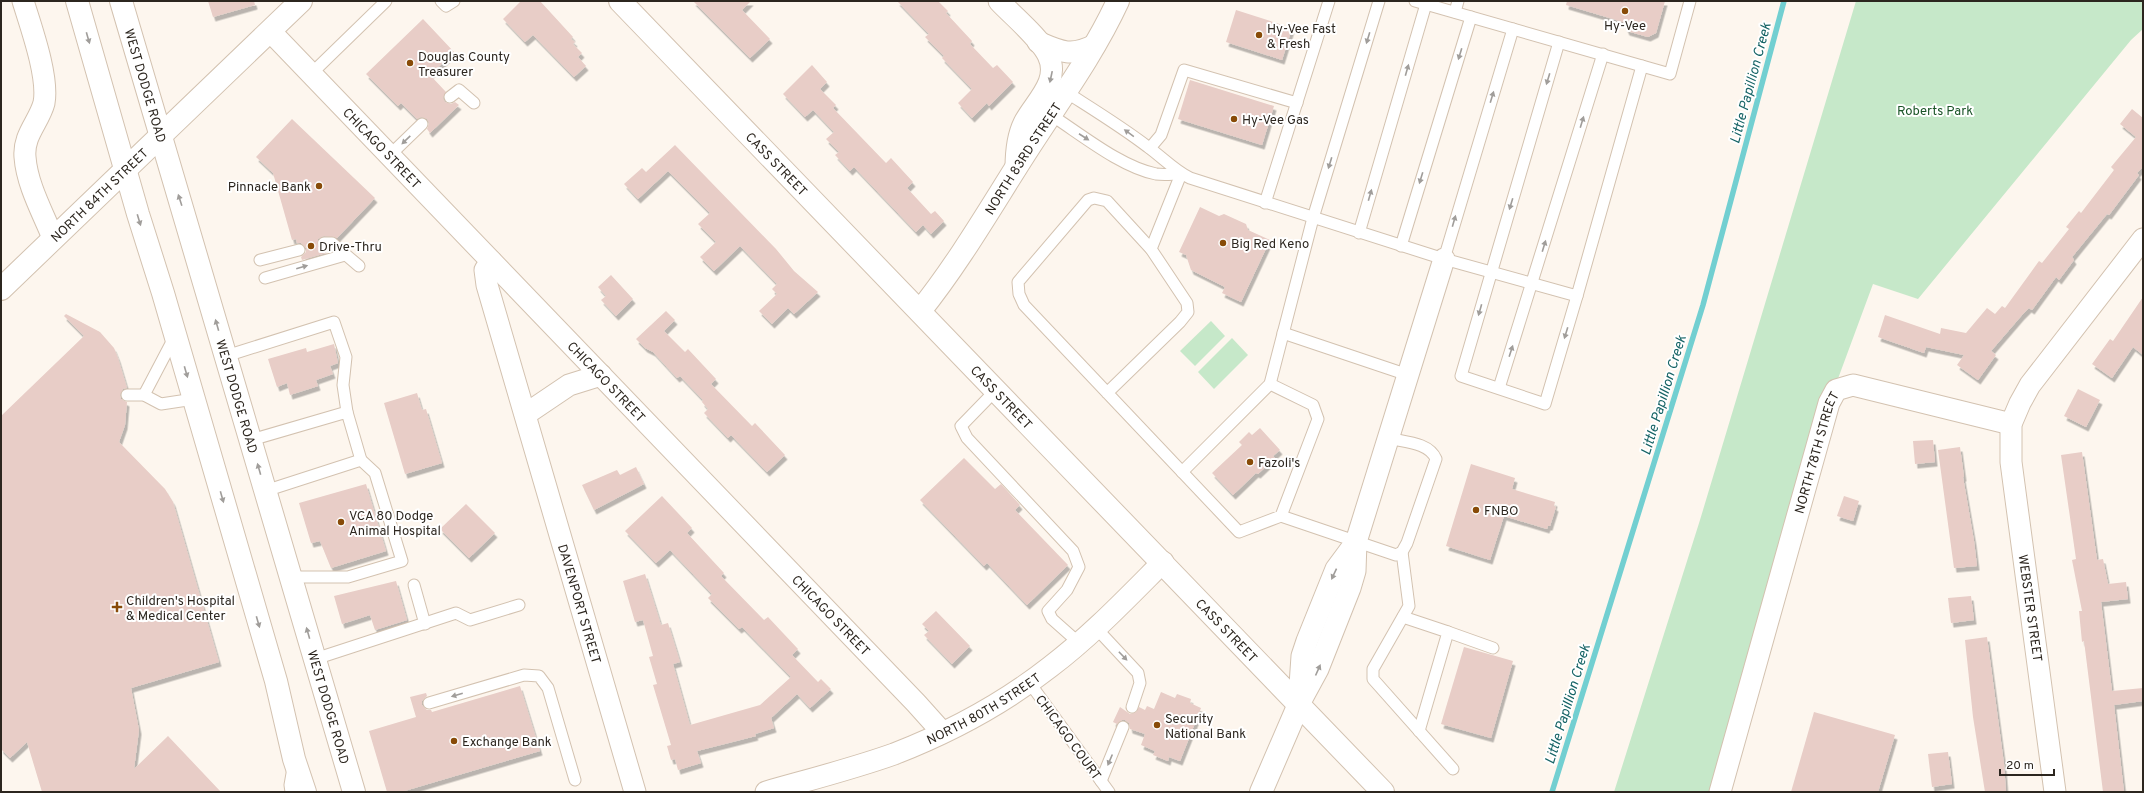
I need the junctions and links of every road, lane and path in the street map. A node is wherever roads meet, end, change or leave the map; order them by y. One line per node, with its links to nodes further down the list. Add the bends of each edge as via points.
1 (23, 1): 42 (street, via 45,89 41,110 26,140 26,160)
2 (77, 1): 36 (main road, one-way to 36)
3 (121, 1): 33 (main road, WEST DODGE ROAD)
4 (301, 1): 20 (main road, NORTH 84TH STREET)
5 (386, 1): 26 (lane)
6 (441, 1): 7 (lane, via 446,6)
7 (454, 1)
8 (620, 1): 58 (main road, CASS STREET)
9 (998, 1): 21 (street)
10 (1118, 1): 23 (main road, NORTH 83RD STREET)
11 (1329, 1): 30 (lane)
12 (1379, 1): 40 (lane, one-way to 40)
13 (1415, 1): 16 (lane)
14 (1458, 1): 17 (lane)
15 (1690, 1): 25 (lane, via 1670,74)
16 (1426, 4): 17 (lane); 41 (lane, one-way to 16)
17 (1455, 12): 18 (lane)
18 (1471, 17): 19 (lane); 45 (lane, one-way to 45)
19 (1513, 29): 22 (lane); 49 (lane, one-way to 19)
20 (270, 31): 26 (street, CHICAGO STREET); 33 (main road, NORTH 84TH STREET)
21 (1038, 42): 23 (street, via 1061,52 1072,53); 37 (street, one-way to 37, via 1048,54 1052,66 1051,80 1023,124 1016,148)
22 (1559, 42): 24 (lane); 53 (lane, one-way to 53)
23 (1095, 45): 27 (main road, NORTH 83RD STREET)
24 (1603, 54): 25 (lane); 55 (lane, one-way to 24)
25 (1642, 66): 57 (lane)
26 (311, 74): 35 (street, CHICAGO STREET)
27 (1066, 92): 31 (main road, NORTH 83RD STREET); 34 (lane, one-way to 27)
28 (450, 97): 29 (lane, via 460,90)
29 (474, 103)
30 (1297, 103): 34 (lane, via 1184,70 1161,135); 39 (lane)
31 (1051, 115): 37 (main road, NORTH 83RD STREET); 38 (lane, one-way to 38, via 1111,154 1140,169 1157,174)
32 (422, 124): 35 (lane, one-way to 35)
33 (159, 136): 36 (main road, NORTH 84TH STREET); 61 (main road, WEST DODGE ROAD, one-way to 33)
34 (1150, 148): 38 (lane)
35 (390, 156): 51 (street, CHICAGO STREET)
36 (126, 168): 42 (main road, NORTH 84TH STREET); 60 (main road, one-way to 60)
37 (1016, 168): 58 (main road, NORTH 83RD STREET, via 946,276)
38 (1181, 174): 39 (lane); 46 (lane)
39 (1265, 203): 40 (lane)
40 (1313, 218): 41 (lane); 59 (lane)
41 (1359, 232): 45 (lane)
42 (53, 238): 56 (main road, NORTH 84TH STREET)
43 (2143, 239): 73 (street, via 2030,385)
44 (324, 243): 48 (lane, via 332,243)
45 (1401, 246): 49 (lane)
46 (1151, 249): 67 (lane, via 1187,303 1188,312); 67 (lane, via 1107,201 1094,198 1088,200 1018,282 1024,306)
47 (299, 250): 50 (lane)
48 (345, 255): 52 (lane); 54 (lane, one-way to 48)
49 (1444, 259): 53 (lane); 63 (street)
50 (260, 260)
51 (491, 261): 62 (street, CHICAGO STREET); 72 (street, DAVENPORT STREET, via 486,270 487,285)
52 (359, 266)
53 (1491, 272): 55 (lane); 65 (lane, one-way to 65, via 1461,376)
54 (264, 278)
55 (1533, 284): 57 (lane); 65 (lane, one-way to 55)
56 (1, 289)
57 (1577, 296): 65 (lane, one-way to 65, via 1545,404)
58 (920, 311): 66 (main road, CASS STREET)
59 (1283, 333): 63 (lane); 64 (lane)
60 (175, 335): 69 (lane); 70 (main road, one-way to 70)
61 (226, 356): 71 (lane, via 334,322 346,357 343,385); 75 (main road, WEST DODGE ROAD)
62 (601, 375): 72 (street, via 569,385); 99 (street, CHICAGO STREET)
63 (1408, 375): 74 (street)
64 (1270, 384): 77 (lane); 79 (lane, via 1313,405 1318,419)
65 (1499, 388)
66 (996, 390): 82 (main road, CASS STREET); 90 (lane, via 961,426 966,438 1073,551 1079,567 1067,590 1048,611 1052,619)
67 (1107, 394): 77 (lane)
68 (127, 395): 69 (lane)
69 (144, 395): 70 (lane, via 161,404)
70 (194, 399): 100 (main road, one-way to 100, via 276,681)
71 (347, 412): 75 (lane); 76 (lane)
72 (526, 414): 107 (street, DAVENPORT STREET)
73 (2011, 424): 112 (street, NORTH 78TH STREET, via 1853,385 1836,390 1830,403); 113 (street, WEBSTER STREET, via 2011,462)
74 (1388, 438): 80 (street); 81 (lane, via 1428,448 1436,459 1408,543)
75 (251, 440): 78 (main road, WEST DODGE ROAD, one-way to 75)
76 (361, 460): 78 (lane); 83 (lane, via 374,473 402,561 348,577)
77 (1182, 472): 79 (lane, via 1239,532)
78 (266, 491): 83 (main road, WEST DODGE ROAD)
79 (1281, 516): 80 (lane)
80 (1356, 542): 81 (lane, via 1396,555); 95 (street, via 1355,571 1350,588 1318,670)
81 (1402, 552): 86 (lane, via 1409,606)
82 (1163, 562): 88 (street, NORTH 80TH STREET); 95 (main road, CASS STREET)
83 (291, 577): 92 (main road, WEST DODGE ROAD, one-way to 83)
84 (414, 585): 87 (lane)
85 (519, 605): 87 (lane, via 470,620 456,613)
86 (1403, 617): 89 (lane); 98 (lane, via 1373,669 1373,679)
87 (425, 624): 92 (lane)
88 (1096, 628): 90 (street, NORTH 80TH STREET); 96 (lane, one-way to 96, via 1138,673 1140,683)
89 (1448, 632): 91 (lane); 98 (lane)
90 (1078, 643): 93 (street, NORTH 80TH STREET)
91 (1494, 648)
92 (315, 659): 106 (main road, WEST DODGE ROAD)
93 (1029, 682): 99 (street, NORTH 80TH STREET, via 992,706); 103 (lane, CHICAGO COURT)
94 (429, 703): 102 (lane, one-way to 94, via 548,688 539,676 529,674)
95 (1299, 704): 110 (main road); 111 (main road, CASS STREET)
96 (1132, 706)
97 (1123, 728): 103 (lane, one-way to 103)
98 (1419, 731): 101 (lane)
99 (942, 732): 108 (street, NORTH 80TH STREET, via 880,758)
100 (294, 759): 104 (lane); 105 (main road)
101 (1453, 769)
102 (575, 780)
103 (1101, 781): 109 (lane, CHICAGO COURT)
104 (291, 792)
105 (304, 792)
106 (354, 792)
107 (635, 792)
108 (766, 792)
109 (1109, 792)
110 (1261, 792)
111 (1383, 792)
112 (1720, 792)
113 (2055, 792)

